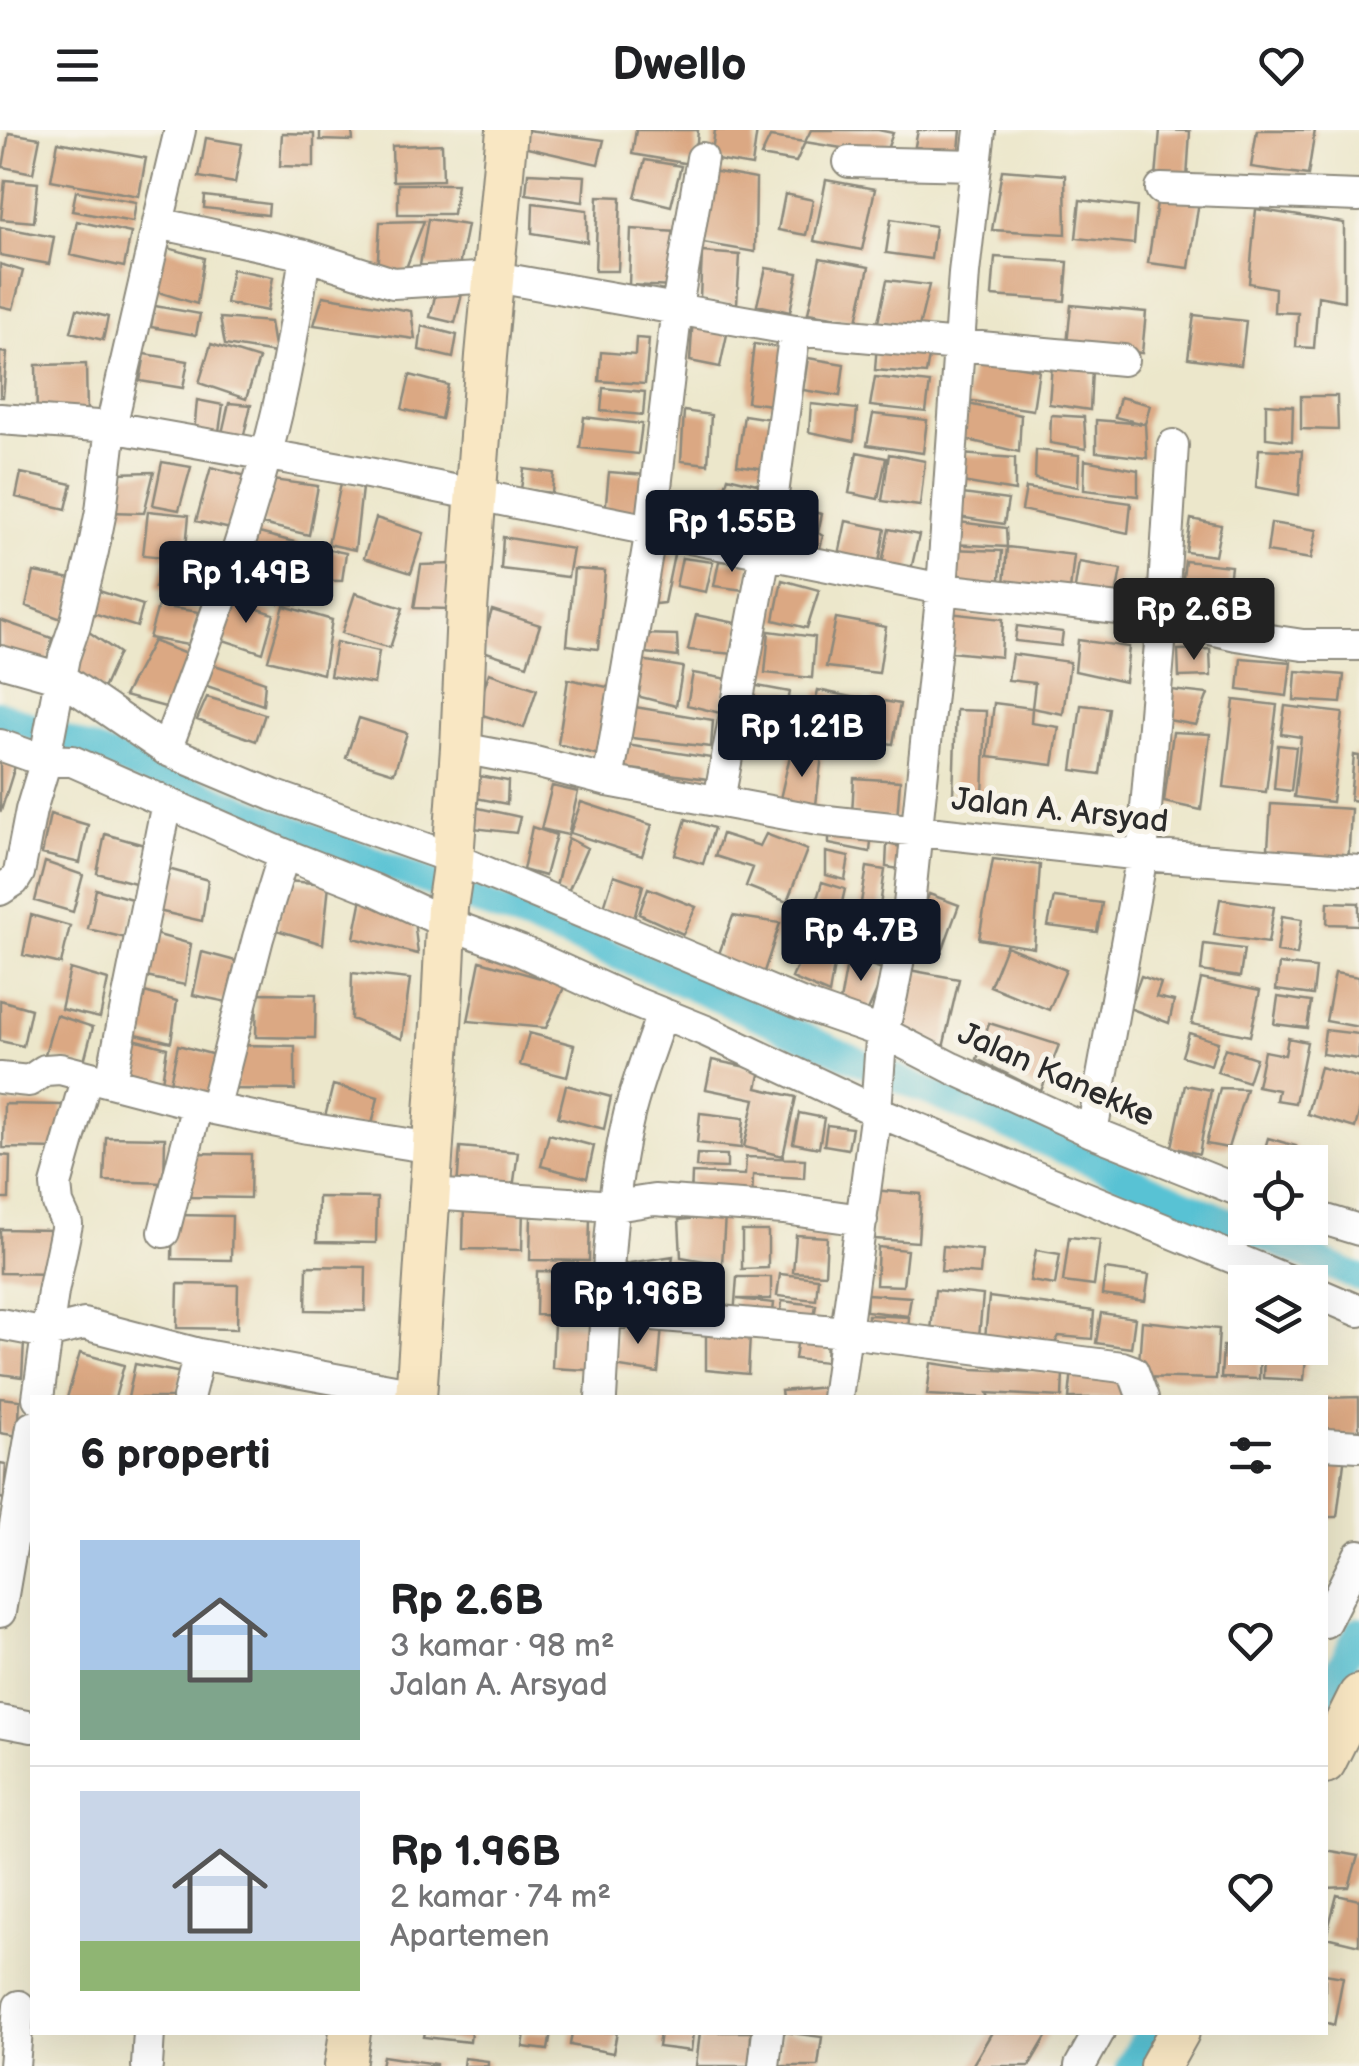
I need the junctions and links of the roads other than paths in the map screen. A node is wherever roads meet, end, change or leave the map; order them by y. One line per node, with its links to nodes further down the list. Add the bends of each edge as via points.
1 (180, 130): 9 (street)
2 (507, 130): 11 (street)
3 (980, 130): 6 (street)
4 (702, 158): 12 (street)
5 (849, 162): 6 (street)
6 (976, 165): 14 (street)
7 (1161, 189): 8 (street)
8 (1359, 196)
9 (158, 223): 10 (street); 17 (street)
10 (306, 255): 11 (street, via 393,284); 19 (street)
11 (494, 277): 12 (street); 20 (street)
12 (677, 307): 13 (street); 21 (street)
13 (795, 330): 14 (street); 22 (street)
14 (960, 344): 15 (street); 23 (street)
15 (1123, 360)
16 (0, 419): 17 (street)
17 (112, 427): 19 (street); 27 (street, via 93,552)
18 (1173, 445): 24 (street)
19 (266, 456): 20 (street); 30 (street)
20 (478, 495): 21 (street); 29 (street)
21 (651, 530): 22 (street); 32 (street)
22 (766, 554): 23 (street); 33 (street)
23 (942, 590): 24 (street, via 1127,610); 35 (street)
24 (1162, 620): 25 (street, via 1303,645); 37 (street)
25 (1359, 645)
26 (0, 661): 27 (street)
27 (60, 685): 30 (street); 31 (street)
28 (0, 745): 31 (street)
29 (461, 748): 32 (street, Jalan A. Arsyad); 40 (street)
30 (166, 750): 40 (street, via 274,795)
31 (45, 756): 34 (street); 39 (street, via 19,874)
32 (608, 780): 33 (street, Jalan A. Arsyad)
33 (720, 800): 35 (street, Jalan A. Arsyad)
34 (168, 803): 36 (street); 44 (street)
35 (916, 831): 37 (street, Jalan A. Arsyad); 42 (street, via 910,905)
36 (284, 854): 40 (street, via 373,889); 46 (street)
37 (1142, 856): 38 (street, Jalan A. Arsyad); 47 (street)
38 (1359, 871)
39 (0, 890)
40 (449, 890): 41 (street, via 519,950); 42 (street, Jalan Kanekke); 48 (street)
41 (662, 1013): 45 (street); 51 (street, via 629,1116)
42 (882, 1036): 45 (street); 47 (street, Jalan Kanekke)
43 (0, 1078): 44 (street, via 29,1081 50,1069)
44 (99, 1078): 46 (street); 62 (street, via 56,1185 67,1224)
45 (877, 1102): 52 (street); 56 (street)
46 (205, 1107): 48 (street); 55 (street)
47 (1092, 1132): 49 (street, Jalan Kanekke)
48 (432, 1148): 50 (street)
49 (1228, 1186)
50 (429, 1194): 51 (street); 67 (street)
51 (615, 1206): 52 (street, via 654,1200); 58 (street)
52 (862, 1220): 61 (street)
53 (1328, 1221): 54 (street)
54 (1359, 1230)
55 (164, 1232)
56 (1253, 1265)
57 (1328, 1298): 59 (street)
58 (606, 1310): 61 (street); 68 (street)
59 (1359, 1311)
60 (0, 1324): 62 (street)
61 (847, 1332): 69 (street); 70 (street, via 1122,1367 1133,1370)
62 (48, 1334): 63 (street, via 84,1324); 64 (street)
63 (199, 1354): 65 (street); 66 (street)
64 (38, 1395)
65 (189, 1395)
66 (411, 1395)
67 (416, 1395)
68 (601, 1395)
69 (838, 1395)
70 (1142, 1395)
71 (30, 1439): 75 (street)
72 (1328, 1444): 73 (street)
73 (1359, 1446)
74 (1359, 1555): 76 (street)
75 (0, 1612)
76 (1328, 1616)
77 (1359, 1695): 80 (street)
78 (0, 1721): 79 (street)
79 (30, 1726)
80 (1328, 1755)
81 (17, 2006): 86 (street)
82 (149, 2035): 87 (street)
83 (768, 2035): 88 (street)
84 (1097, 2035): 89 (street)
85 (1176, 2035): 90 (street)
86 (14, 2066)
87 (147, 2066)
88 (764, 2066)
89 (1080, 2066)
90 (1160, 2066)

